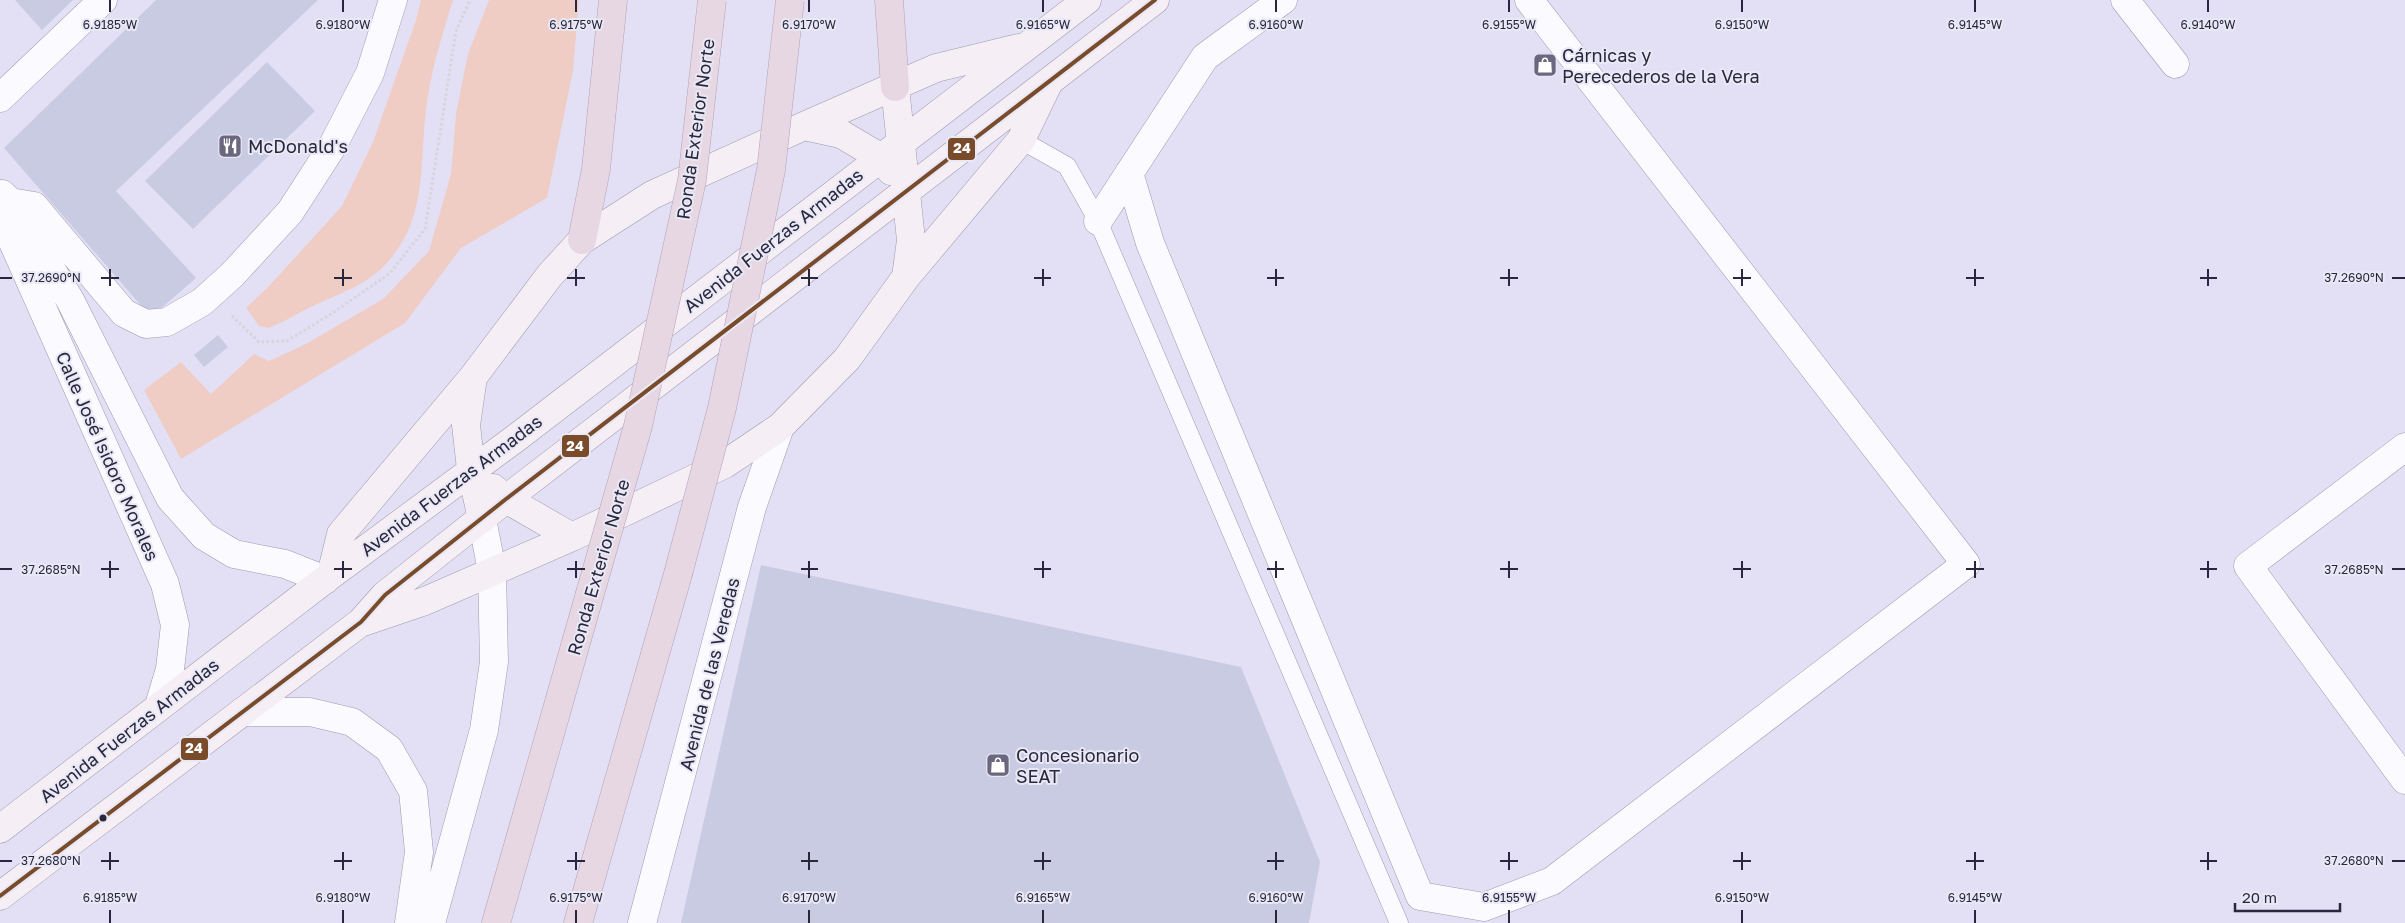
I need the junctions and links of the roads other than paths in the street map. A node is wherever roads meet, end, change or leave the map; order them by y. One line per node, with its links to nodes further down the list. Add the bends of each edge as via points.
1 (103, 0): 16 (street)
2 (393, 0): 23 (street, via 370,73 332,147 290,212 232,275 202,302 167,322 146,324 124,313 34,206)
3 (613, 0): 25 (highway, via 596,169)
4 (712, 0): 44 (highway, Ronda Exterior Norte, bridge, via 692,180 638,426)
5 (790, 0): 45 (highway, bridge, via 771,170 722,408)
6 (889, 0): 15 (highway)
7 (1087, 0): 12 (main road, Avenida Fuerzas Armadas)
8 (1155, 0): 14 (main road)
9 (1283, 0): 21 (street, via 1205,57)
10 (1529, 0): 21 (street, via 1966,564 1552,881 1484,907 1420,896 1150,243)
11 (2125, 0): 13 (street)
12 (1028, 45): 15 (main road, via 936,68); 18 (main road, Avenida Fuerzas Armadas)
13 (2175, 64)
14 (1051, 78): 19 (main road); 22 (main road)
15 (895, 87): 17 (main road); 18 (main road)
16 (0, 98)
17 (804, 126): 20 (main road, via 841,134); 25 (main road, via 652,195)
18 (901, 140): 20 (main road, Avenida Fuerzas Armadas); 22 (main road)
19 (1021, 140): 24 (lane, via 1067,166); 26 (main road)
20 (880, 158): 22 (main road); 30 (main road, Avenida Fuerzas Armadas, via 516,438)
21 (1129, 173): 24 (street)
22 (906, 190): 26 (main road, via 911,240); 31 (main road)
23 (3, 202): 35 (street, Calle José Isidoro Morales, via 70,300 170,498 204,536 234,554 285,564); 37 (street, Calle José Isidoro Morales, via 165,584 175,625 170,669)
24 (1098, 221): 47 (lane)
25 (582, 240): 27 (main road, via 550,275)
26 (906, 277): 28 (main road, via 847,359)
27 (473, 377): 30 (main road, via 466,425); 35 (main road, via 341,534)
28 (780, 427): 33 (main road, via 726,464); 46 (street, Avenida de las Veredas, via 752,507)
29 (2405, 447): 39 (street, via 2248,566)
30 (471, 469): 31 (main road); 32 (main road); 35 (main road, Avenida Fuerzas Armadas)
31 (506, 499): 32 (main road); 33 (main road)
32 (482, 519): 34 (street); 36 (main road, via 385,595)
33 (572, 537): 34 (main road)
34 (492, 571): 36 (main road, via 425,601); 43 (street, via 494,662 484,730)
35 (328, 578): 37 (main road, Avenida Fuerzas Armadas)
36 (361, 622): 38 (main road)
37 (159, 706): 40 (main road, Avenida Fuerzas Armadas)
38 (242, 712): 41 (main road); 42 (street, via 310,712 352,722 389,749 413,791 419,852)
39 (2405, 780)
40 (0, 829)
41 (0, 896)
42 (409, 923)
43 (431, 923)
44 (496, 923)
45 (578, 923)
46 (642, 923)
47 (1399, 923)

